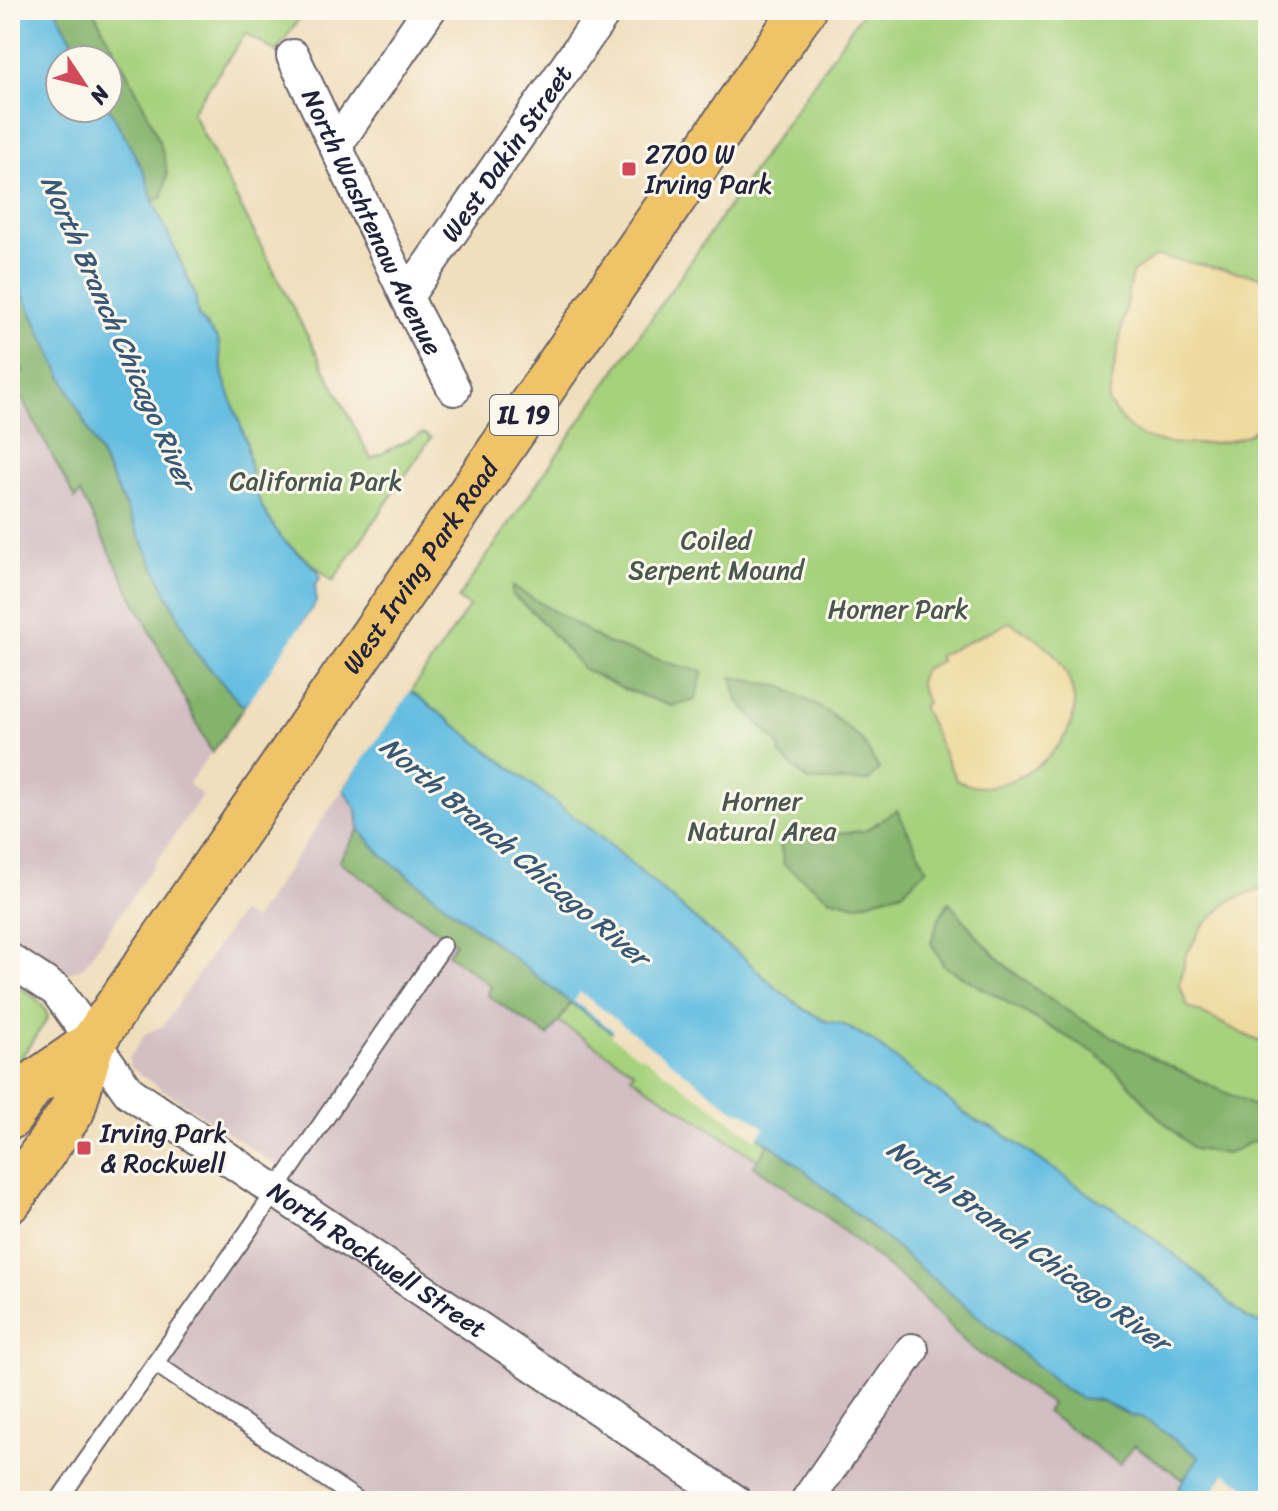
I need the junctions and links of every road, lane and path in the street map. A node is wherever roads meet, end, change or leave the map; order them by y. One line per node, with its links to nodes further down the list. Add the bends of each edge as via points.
1 (429, 10): 5 (street)
2 (606, 10): 6 (street, West Dakin Street)
3 (803, 10): 10 (main road, West Irving Park Road / IL 19)
4 (293, 56): 5 (street, North Washtenaw Avenue)
5 (336, 145): 6 (street, North Washtenaw Avenue)
6 (407, 296): 7 (street, North Washtenaw Avenue)
7 (454, 389)
8 (443, 946): 12 (lane)
9 (10, 960): 10 (street, North Rockwell Street, via 57,991)
10 (92, 1043): 11 (main road, West Irving Park Road / IL 19, via 32,1085); 12 (street, North Rockwell Street, via 129,1092); 13 (main road, West Irving Park Road / IL 19, via 72,1111)
11 (10, 1117)
12 (276, 1191): 15 (lane); 18 (street, North Rockwell Street)
13 (10, 1200)
14 (912, 1350): 19 (street)
15 (156, 1364): 16 (lane); 17 (lane)
16 (58, 1501)
17 (359, 1501)
18 (735, 1501)
19 (807, 1501)

